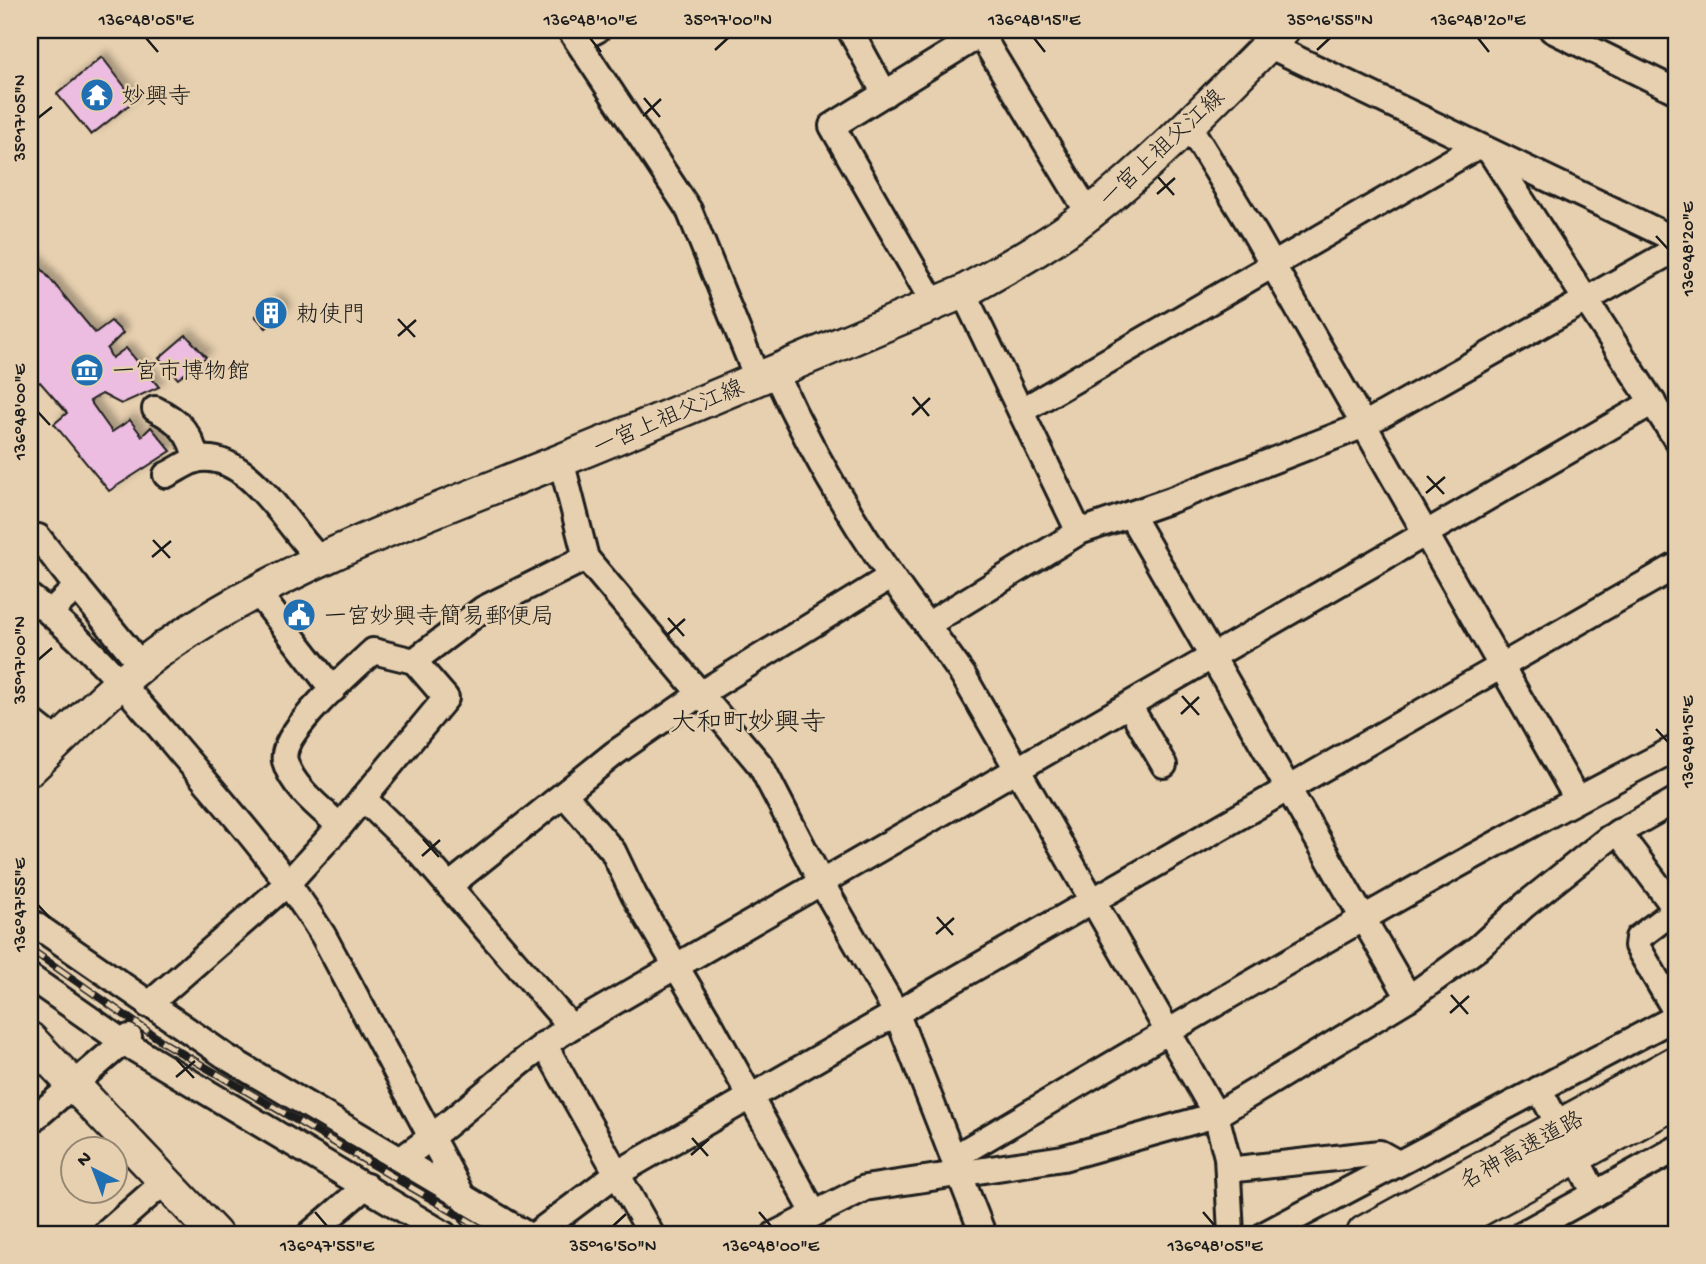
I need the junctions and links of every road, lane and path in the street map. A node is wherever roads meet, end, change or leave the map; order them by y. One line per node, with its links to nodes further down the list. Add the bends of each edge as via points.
1 (850, 30): 7 (street)
2 (1552, 30): 6 (street)
3 (982, 31): 7 (street); 10 (street)
4 (581, 33): 17 (street, via 690,210)
5 (1276, 37): 8 (main road, 一宮上祖父江線); 9 (street)
6 (1676, 91)
7 (885, 94): 16 (street, via 832,126)
8 (1189, 126): 10 (main road, 一宮上祖父江線); 13 (street)
9 (1484, 149): 11 (street); 13 (street); 15 (street)
10 (1089, 214): 14 (main road, 一宮上祖父江線)
11 (1676, 240)
12 (1676, 249): 15 (street)
13 (1273, 267): 20 (street); 21 (street)
14 (963, 292): 16 (main road, 一宮上祖父江線); 20 (street)
15 (1587, 301): 18 (street); 21 (street)
16 (934, 304): 17 (main road, 一宮上祖父江線)
17 (766, 375): 24 (main road, 一宮上祖父江線); 33 (street)
18 (1653, 402): 22 (street); 28 (street)
19 (155, 409): 23 (street, via 175,419 188,436)
20 (1021, 411): 27 (street)
21 (1362, 426): 26 (street); 28 (street)
22 (1675, 433)
23 (195, 460): 25 (street); 31 (street, via 215,460 259,486)
24 (561, 460): 30 (street); 31 (main road, 一宮上祖父江線)
25 (166, 475)
26 (1130, 514): 27 (street); 39 (street)
27 (1079, 531): 38 (street)
28 (1426, 533): 39 (street); 41 (street)
29 (38, 537): 34 (street)
30 (586, 558): 40 (street, via 483,610); 44 (street)
31 (323, 561): 35 (main road, 一宮上祖父江線)
32 (1676, 566): 41 (street)
33 (890, 577): 38 (street); 44 (street)
34 (77, 587): 37 (street); 42 (street)
35 (258, 593): 42 (main road, 一宮上祖父江線, via 168,645); 43 (street)
36 (30, 597): 37 (street)
37 (50, 612): 42 (street, via 100,664)
38 (928, 625): 50 (street)
39 (1210, 656): 45 (street); 52 (street)
40 (414, 661): 43 (street, via 373,651); 54 (street, via 446,698)
41 (1502, 665): 52 (street); 55 (street)
42 (132, 673): 47 (main road, 一宮上祖父江線); 60 (street)
43 (333, 690): 57 (street, via 297,728 285,748 285,762 296,782)
44 (700, 694): 53 (street); 59 (street, via 761,766)
45 (1129, 705): 49 (street); 50 (street)
46 (30, 720): 47 (street)
47 (58, 742): 51 (main road, 一宮上祖父江線)
48 (1676, 748): 55 (street)
49 (1164, 765)
50 (1017, 768): 59 (street); 62 (street)
51 (30, 769)
52 (1288, 788): 62 (street); 63 (street)
53 (564, 794): 61 (street); 65 (street, via 613,851)
54 (362, 799): 57 (street); 61 (street)
55 (1577, 799): 63 (street)
56 (1676, 800): 58 (street)
57 (340, 826): 60 (street)
58 (1618, 832): 67 (street, via 1478,948); 70 (street, via 1672,904 1670,914 1638,938 1637,946)
59 (821, 881): 65 (street); 69 (street)
60 (289, 882): 68 (street); 84 (street, via 323,935)
61 (449, 886): 71 (street)
62 (1092, 900): 69 (street); 72 (street)
63 (1363, 920): 67 (street); 72 (street)
64 (30, 921): 68 (street)
65 (676, 965): 71 (street); 79 (street)
66 (30, 977): 73 (street)
67 (1409, 998): 82 (street)
68 (148, 1005): 86 (street)
69 (897, 1012): 79 (street); 88 (street)
70 (1676, 1015): 78 (street)
71 (570, 1027): 75 (street)
72 (1170, 1031): 82 (street); 88 (street)
73 (126, 1039): 77 (street); 93 (street)
74 (30, 1040): 77 (main road)
75 (544, 1044): 84 (street); 91 (street)
76 (1676, 1065): 109 (highway, 名神高速道路)
77 (74, 1086): 83 (street); 92 (main road)
78 (1539, 1089): 81 (street); 87 (street)
79 (751, 1099): 91 (street); 96 (street)
80 (1676, 1099): 110 (highway, 名神高速道路)
81 (1550, 1111)
82 (1216, 1115): 88 (street, via 1063,1158); 90 (street)
83 (30, 1122)
84 (432, 1138): 86 (street); 94 (street)
85 (1676, 1149): 95 (street)
86 (401, 1159): 94 (street)
87 (1398, 1163): 90 (street, via 1380,1153); 108 (street)
88 (955, 1166): 96 (street, via 865,1188); 106 (street)
89 (1582, 1169): 95 (street)
90 (1228, 1170): 107 (street)
91 (616, 1174): 103 (street); 104 (street)
92 (164, 1181): 97 (street); 98 (main road)
93 (366, 1186): 99 (street); 100 (street)
94 (461, 1193): 101 (street); 102 (street)
95 (1595, 1194): 111 (street)
96 (814, 1213): 105 (street)
97 (105, 1234)
98 (215, 1234)
99 (310, 1234)
100 (444, 1234)
101 (483, 1234)
102 (526, 1234)
103 (536, 1234)
104 (651, 1234)
105 (775, 1234)
106 (983, 1234)
107 (1231, 1234)
108 (1265, 1234)
109 (1366, 1234)
110 (1430, 1234)
111 (1522, 1234)

